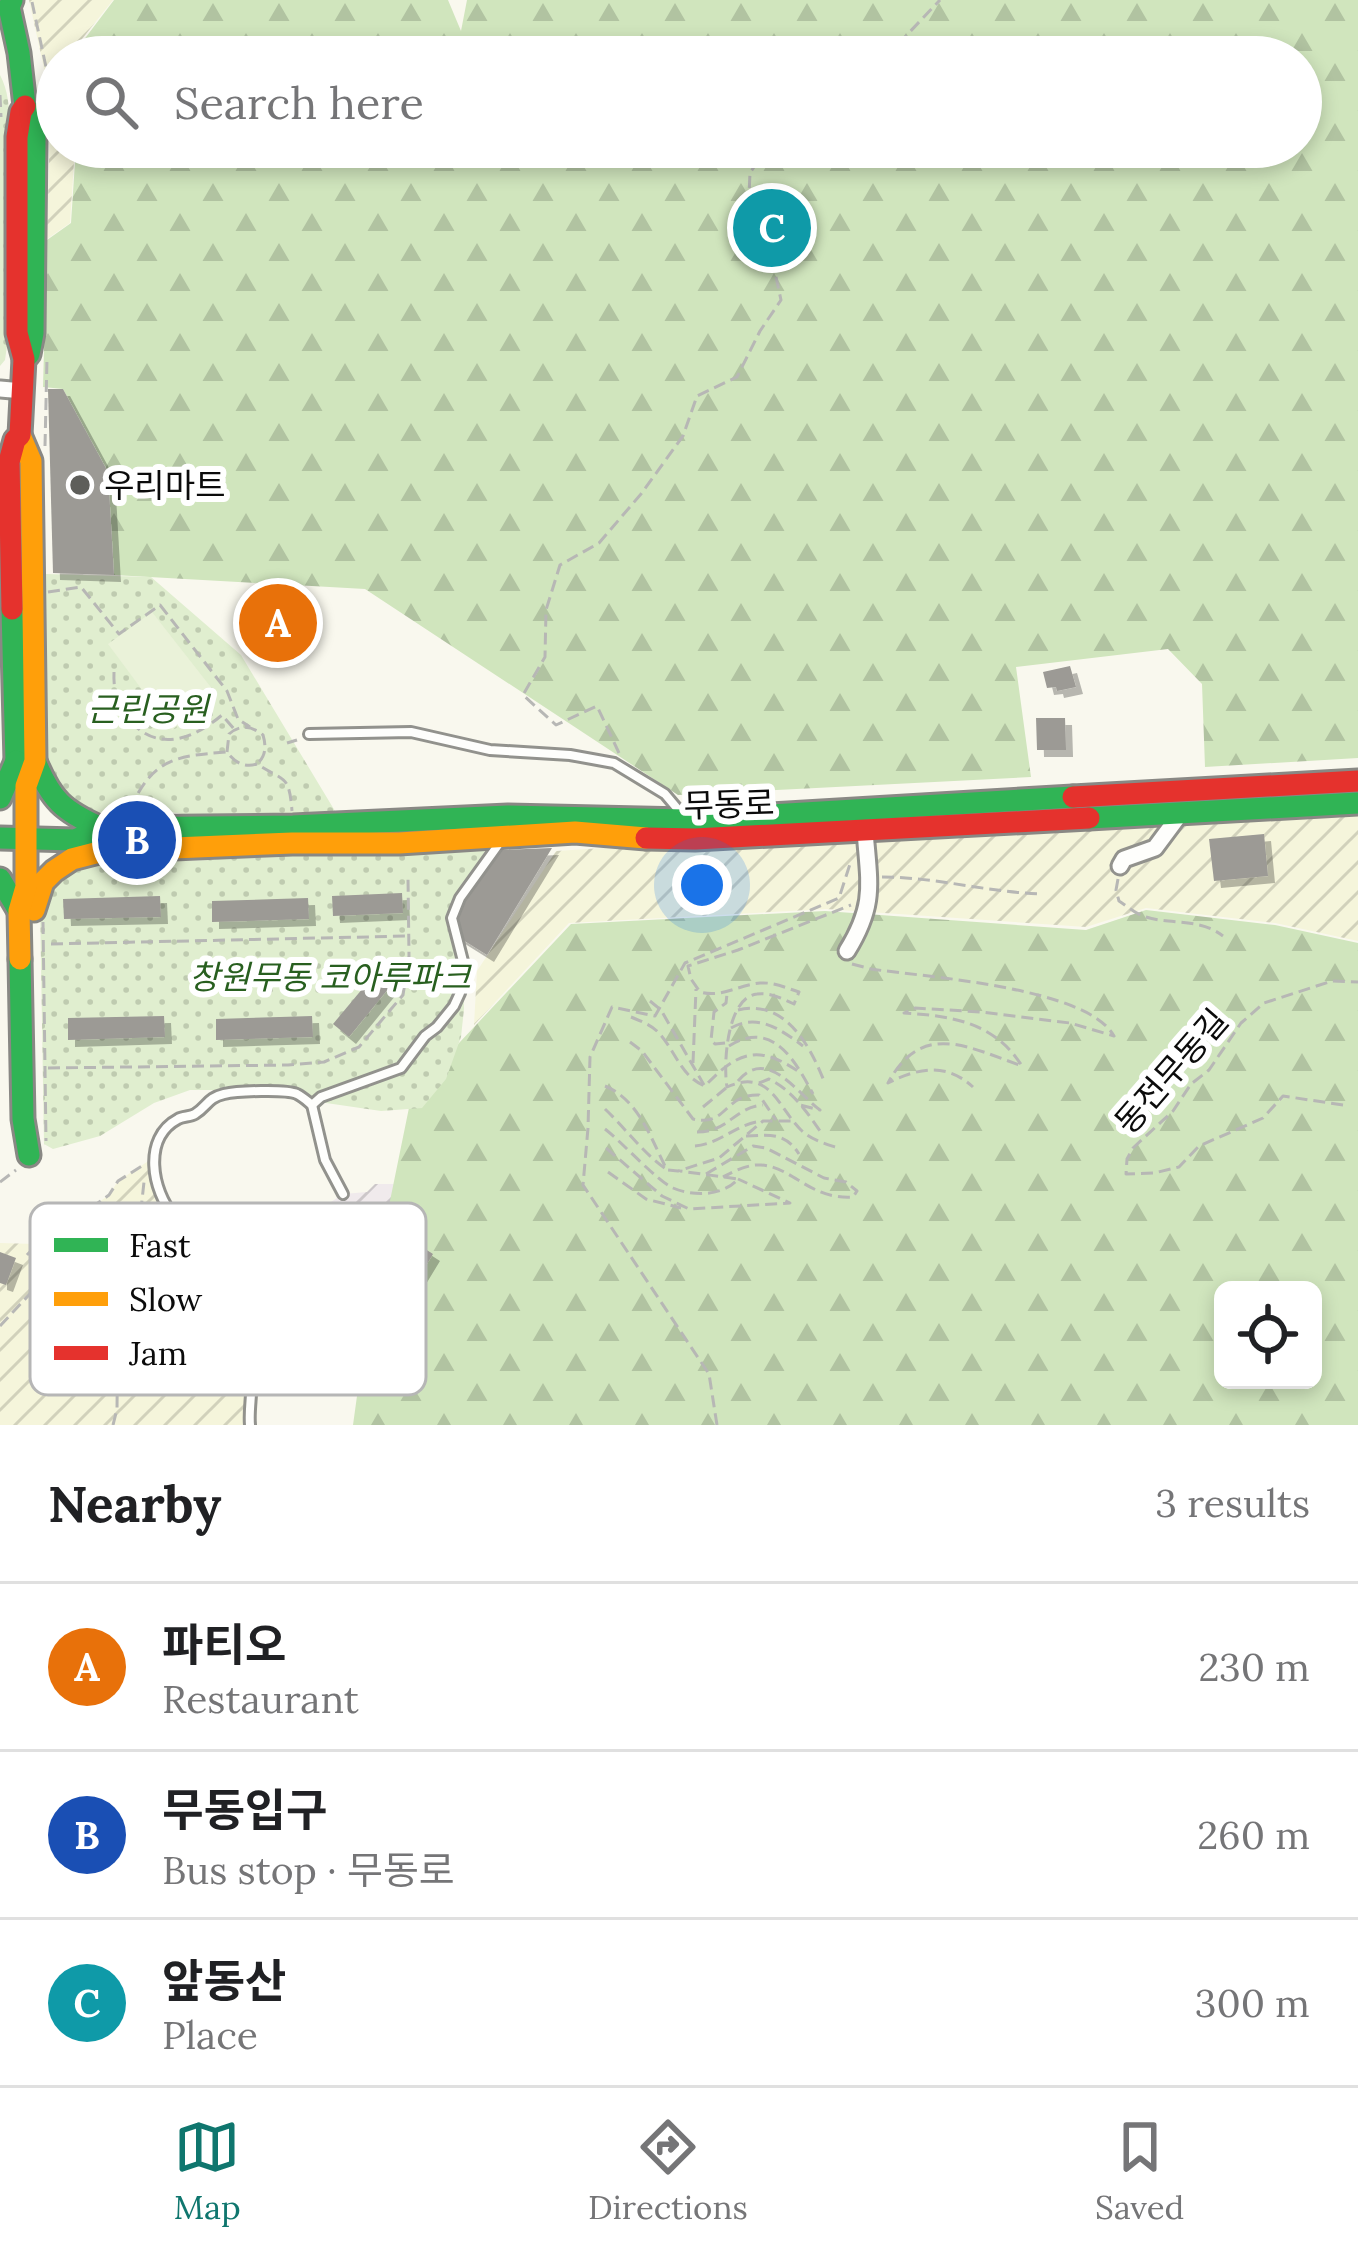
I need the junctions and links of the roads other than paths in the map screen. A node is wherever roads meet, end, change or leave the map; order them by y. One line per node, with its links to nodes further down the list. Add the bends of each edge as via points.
1 (13, 2): 2 (main road)
2 (9, 51): 3 (main road, via 25,106 17,137 17,333 24,358)
3 (11, 390): 5 (main road, via 31,461)
4 (310, 734): 10 (lane, 무동로, via 411,732 614,764 665,794)
5 (26, 761): 7 (main road); 14 (main road); 15 (main road, via 52,800)
6 (1358, 781): 10 (main road, 무동로)
7 (0, 799)
8 (1358, 803): 9 (main road, 무동로)
9 (1180, 813): 11 (main road, 무동로); 16 (street, via 1155,848)
10 (686, 820): 15 (main road, 무동로, via 527,815)
11 (865, 831): 12 (main road, 무동로, via 656,839); 19 (street, via 869,897)
12 (504, 834): 15 (main road, 무동로, via 399,843); 20 (lane, via 452,918 466,969 454,1006 401,1067)
13 (0, 838): 14 (main road, 무동로)
14 (26, 839): 15 (main road, 무동로); 18 (main road)
15 (102, 839): 18 (main road, via 43,882)
16 (1120, 866)
17 (0, 879): 18 (main road)
18 (32, 909): 18 (main road, via 23,1119 38,1152 33,1143 40,1068)
19 (847, 951)
20 (312, 1105): 21 (lane); 22 (lane, via 294,1091 228,1093 177,1120 153,1158)
21 (343, 1194)
22 (167, 1203)

